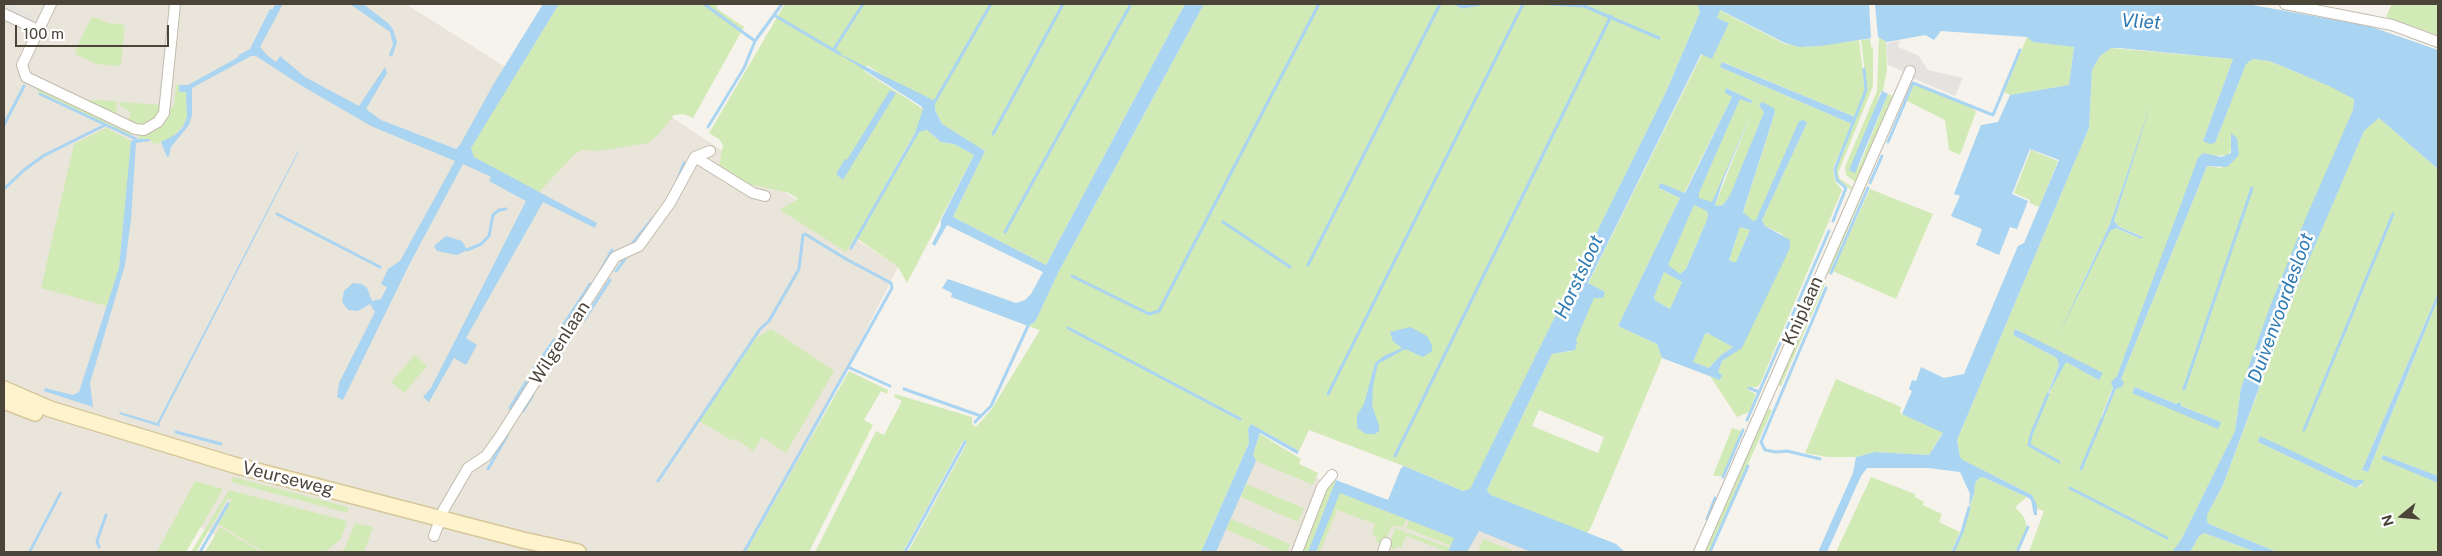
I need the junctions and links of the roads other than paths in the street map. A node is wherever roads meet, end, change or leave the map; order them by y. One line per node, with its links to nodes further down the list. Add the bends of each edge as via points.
1 (51, 4): 5 (street)
2 (175, 4): 5 (street, via 164,113 152,127 144,130 135,129 26,77 22,64)
3 (2285, 4): 6 (street, via 2392,25)
4 (4, 14): 5 (street)
5 (38, 30)
6 (2438, 42)
7 (1910, 71): 18 (street, Kniplaan)
8 (710, 151): 9 (street)
9 (695, 158): 10 (street, via 753,193); 14 (street, Wilgenlaan, via 670,203 639,246 615,256 499,438 486,456 468,468)
10 (765, 196)
11 (4, 389): 14 (main road, Veurseweg, via 50,409)
12 (4, 401): 14 (main road, Veurseweg, via 82,429 231,474)
13 (1332, 476): 17 (street, via 1322,487)
14 (437, 527): 15 (main road, Veurseweg); 16 (main road, Veurseweg)
15 (532, 552)
16 (578, 552)
17 (1297, 552)
18 (1699, 552)

